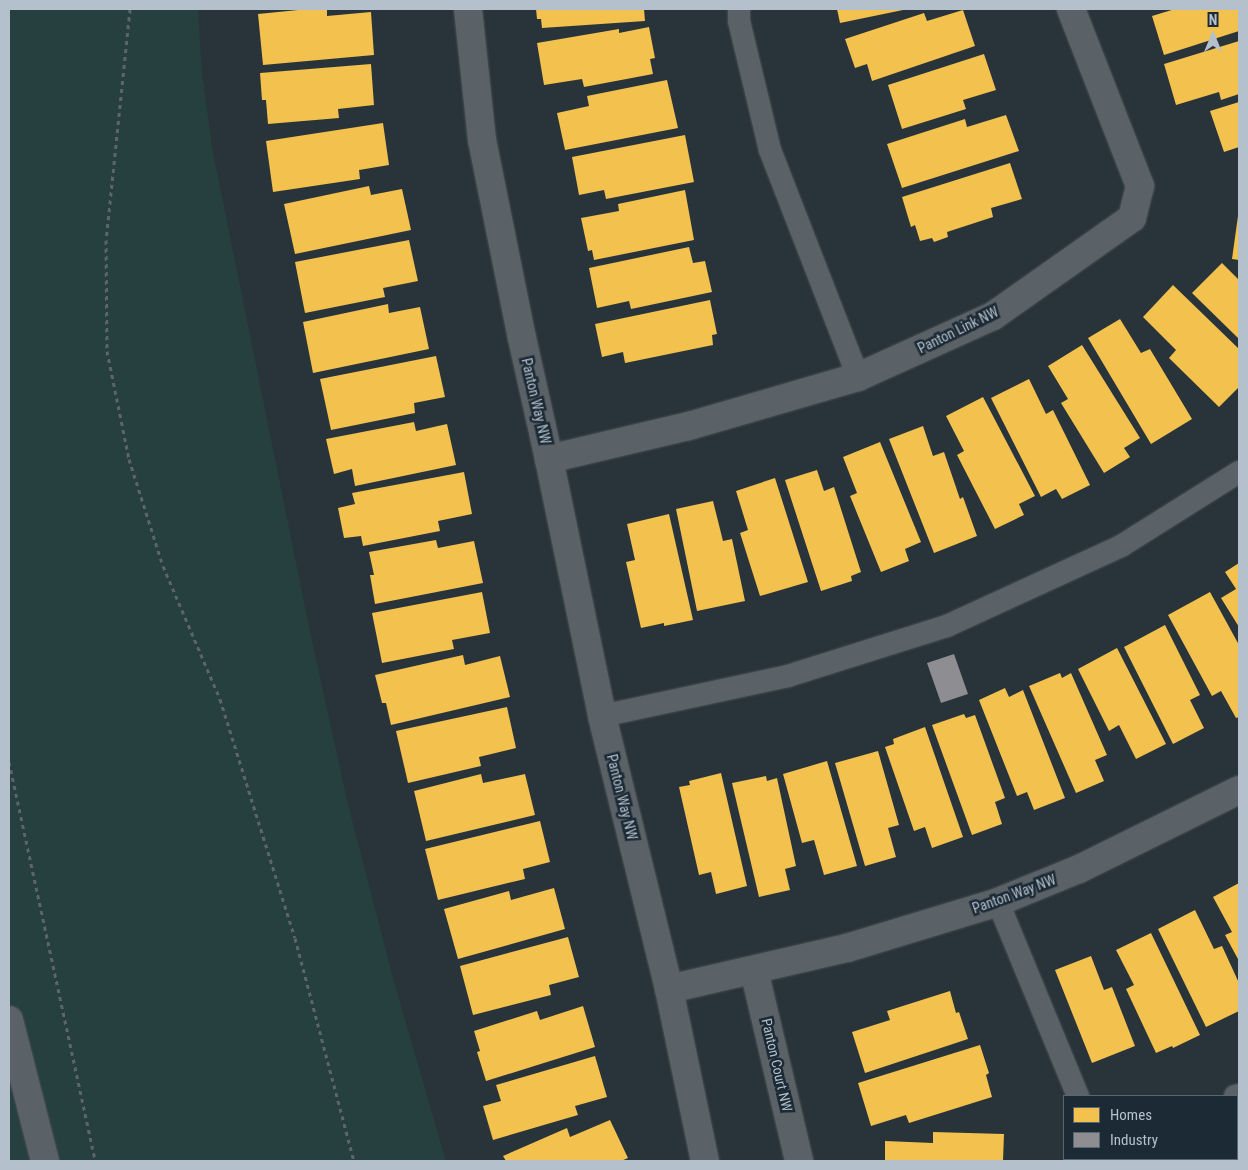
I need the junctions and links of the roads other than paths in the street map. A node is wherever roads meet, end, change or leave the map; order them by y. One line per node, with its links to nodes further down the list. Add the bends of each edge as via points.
1 (468, 9): 5 (street, Panton Way NW, via 482,140)
2 (738, 9): 4 (lane, via 770,150)
3 (1071, 9): 4 (street, Panton Link NW, via 1140,186 1132,218 993,316)
4 (858, 377): 5 (street, Panton Link NW, via 689,426)
5 (549, 458): 7 (street, Panton Way NW)
6 (1239, 472): 7 (lane, via 1121,546 948,626 788,676)
7 (602, 716): 11 (street, Panton Way NW)
8 (1239, 790): 9 (street, Panton Way NW, via 1079,869)
9 (998, 902): 10 (street, Panton Way NW, via 847,948); 13 (lane)
10 (754, 970): 11 (street, Panton Way NW); 16 (street, Panton Court NW)
11 (669, 989): 15 (street)
12 (9, 1020): 14 (street)
13 (1078, 1095)
14 (45, 1161)
15 (705, 1161)
16 (799, 1161)

